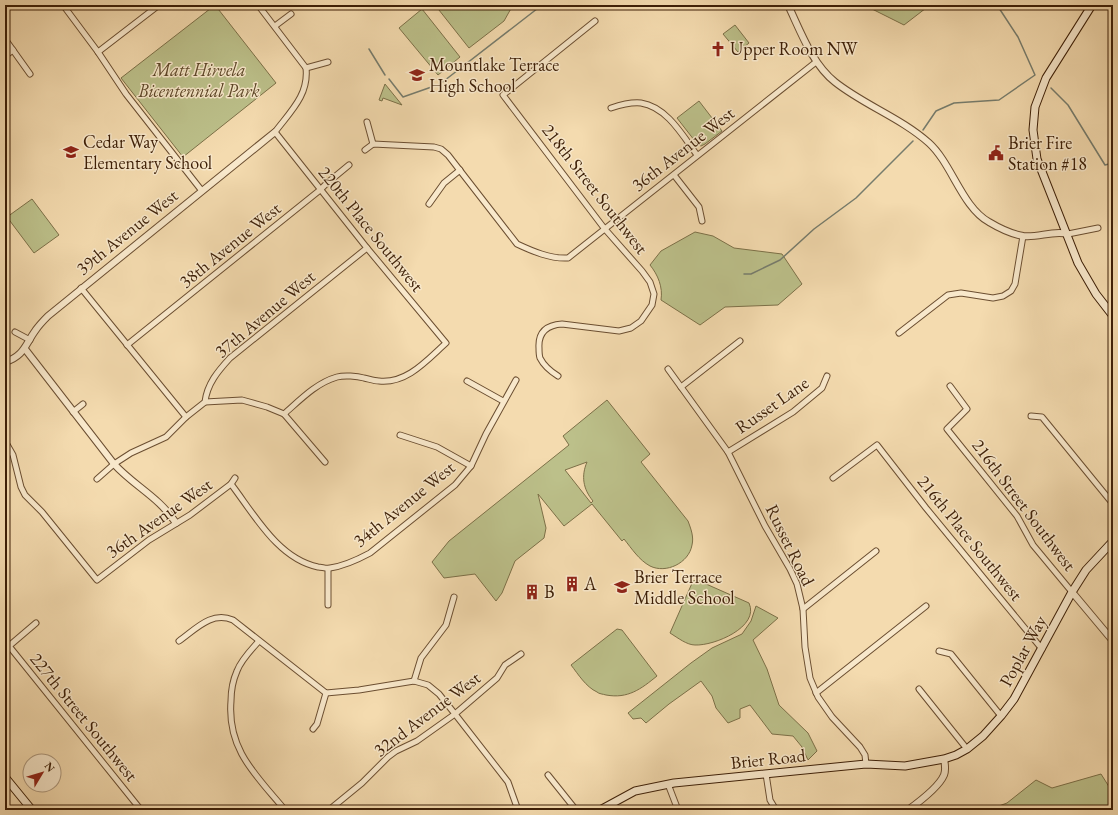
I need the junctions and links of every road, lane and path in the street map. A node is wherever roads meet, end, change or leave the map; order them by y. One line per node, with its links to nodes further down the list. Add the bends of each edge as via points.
1 (63, 5): 11 (street)
2 (159, 5): 11 (street)
3 (258, 5): 8 (street)
4 (788, 5): 14 (street)
5 (1092, 5): 32 (main road, via 1046,78 1038,96 1033,118 1037,159)
6 (291, 14): 8 (street)
7 (595, 21): 30 (street, 218th Street Southwest, via 503,95)
8 (275, 26): 15 (street)
9 (5, 39): 10 (street)
10 (13, 50): 12 (street); 16 (street)
11 (98, 52): 27 (street, via 126,94)
12 (5, 56)
13 (328, 62): 15 (street)
14 (816, 62): 22 (street, 36th Avenue West); 33 (street, via 834,82 912,130 929,144 974,209 988,222)
15 (306, 68): 19 (street, via 304,90)
16 (30, 74)
17 (611, 108): 22 (street, via 641,103 655,107 667,116)
18 (367, 122): 20 (street)
19 (275, 132): 26 (street, 220th Place Southwest); 27 (street, 39th Avenue West)
20 (373, 144): 21 (street); 24 (street, via 441,149)
21 (366, 150)
22 (698, 155): 25 (street, 36th Avenue West)
23 (349, 165): 26 (street, 38th Avenue West)
24 (460, 170): 28 (street, via 444,183); 30 (street, 36th Avenue West, via 517,244 530,250 558,259 568,258)
25 (674, 175): 29 (street, via 699,207); 30 (street, 36th Avenue West)
26 (320, 190): 34 (street, 220th Place Southwest); 41 (street, 38th Avenue West)
27 (202, 191): 35 (street, 39th Avenue West)
28 (429, 204)
29 (702, 221)
30 (604, 228): 45 (street, 218th Street Southwest, via 650,282 654,294 652,305 641,321 631,328 619,331 562,324 545,329 538,339 539,356 547,368)
31 (1098, 228): 32 (street)
32 (1068, 234): 33 (street, via 1060,232); 36 (main road, via 1078,263 1096,294)
33 (1023, 236): 38 (street, via 1015,284 1010,291 994,298 961,293 948,295)
34 (367, 248): 52 (street, 37th Avenue West, via 230,358 210,384); 55 (street, 220th Place Southwest, via 446,343 413,373 380,382 362,377 338,377 315,388)
35 (81, 288): 39 (street, 39th Avenue West, via 48,316); 41 (street)
36 (1113, 316)
37 (15, 332): 39 (street)
38 (899, 334)
39 (30, 340): 42 (street, 39th Avenue West)
40 (740, 341): 50 (street)
41 (127, 345): 57 (street)
42 (25, 349): 43 (street, 39th Avenue West, via 17,357); 54 (street)
43 (5, 362)
44 (668, 369): 50 (street, Russet Road)
45 (558, 376)
46 (827, 376): 60 (street, Russet Lane, via 822,388 793,412)
47 (516, 380): 51 (street, 34th Avenue West)
48 (467, 381): 51 (street)
49 (950, 386): 73 (street, 216th Street Southwest, via 967,409 947,429 1017,516 1033,545)
50 (681, 387): 60 (street, Russet Road)
51 (503, 401): 63 (street, 34th Avenue West)
52 (205, 402): 55 (street, via 242,400 267,406); 57 (street)
53 (83, 404): 54 (street)
54 (73, 412): 62 (street)
55 (284, 414): 61 (street)
56 (1031, 416): 68 (street, via 1042,417)
57 (186, 417): 62 (street, via 166,437)
58 (400, 435): 63 (street, via 437,448)
59 (5, 442): 69 (street, 36th Avenue West, via 13,455 25,495 97,580 149,540)
60 (728, 452): 77 (street, Russet Road, via 797,584)
61 (325, 462)
62 (114, 464): 66 (street); 69 (street, via 129,480 155,498)
63 (472, 466): 72 (street, 34th Avenue West, via 455,485 370,553 354,562)
64 (235, 478): 67 (street, 36th Avenue West)
65 (833, 478): 83 (street, 216th Place Southwest, via 877,445)
66 (97, 479)
67 (231, 484): 69 (street, 36th Avenue West); 72 (street, via 267,532 286,551 298,560)
68 (1113, 504)
69 (176, 523)
70 (1113, 541): 73 (main road, Poplar Way, via 1086,570)
71 (876, 551): 77 (street)
72 (328, 569): 75 (street)
73 (1072, 592): 81 (street, 216th Street Southwest); 83 (main road, Poplar Way)
74 (454, 597): 86 (street, via 446,625 421,658)
75 (328, 605)
76 (926, 606): 89 (street)
77 (803, 609): 89 (street, Russet Road, via 805,647 810,678)
78 (36, 623): 82 (street)
79 (179, 641): 80 (street, via 218,616 232,620)
80 (259, 641): 88 (street); 102 (street, via 237,670 232,689 231,729 236,746 248,766)
81 (1113, 642)
82 (7, 644): 101 (street, 227th Street Southwest)
83 (1042, 649): 91 (main road, Poplar Way, via 1014,699)
84 (939, 651): 91 (street, via 951,654)
85 (521, 654): 90 (street, 32nd Avenue West, via 505,666 498,678)
86 (414, 681): 88 (street); 90 (street, via 428,685)
87 (919, 689): 93 (street)
88 (326, 693): 92 (street, via 317,724)
89 (816, 693): 95 (street, Russet Road, via 832,717 860,746)
90 (455, 714): 103 (street, 32nd Avenue West, via 388,757 362,784); 104 (street, via 508,782)
91 (1001, 716): 93 (main road, Poplar Way)
92 (313, 729)
93 (967, 749): 94 (main road, Poplar Way)
94 (944, 759): 95 (main road, Brier Road, via 905,766); 109 (street, via 944,775 928,794)
95 (866, 764): 96 (main road, Brier Road)
96 (766, 774): 99 (main road, Brier Road); 108 (street, via 770,800)
97 (548, 775): 105 (street)
98 (5, 777): 100 (main road)
99 (668, 784): 106 (main road, Brier Road, via 635,791); 107 (street)
100 (32, 810)
101 (141, 810)
102 (285, 810)
103 (329, 810)
104 (518, 810)
105 (576, 810)
106 (600, 810)
107 (678, 810)
108 (776, 810)
109 (908, 810)

